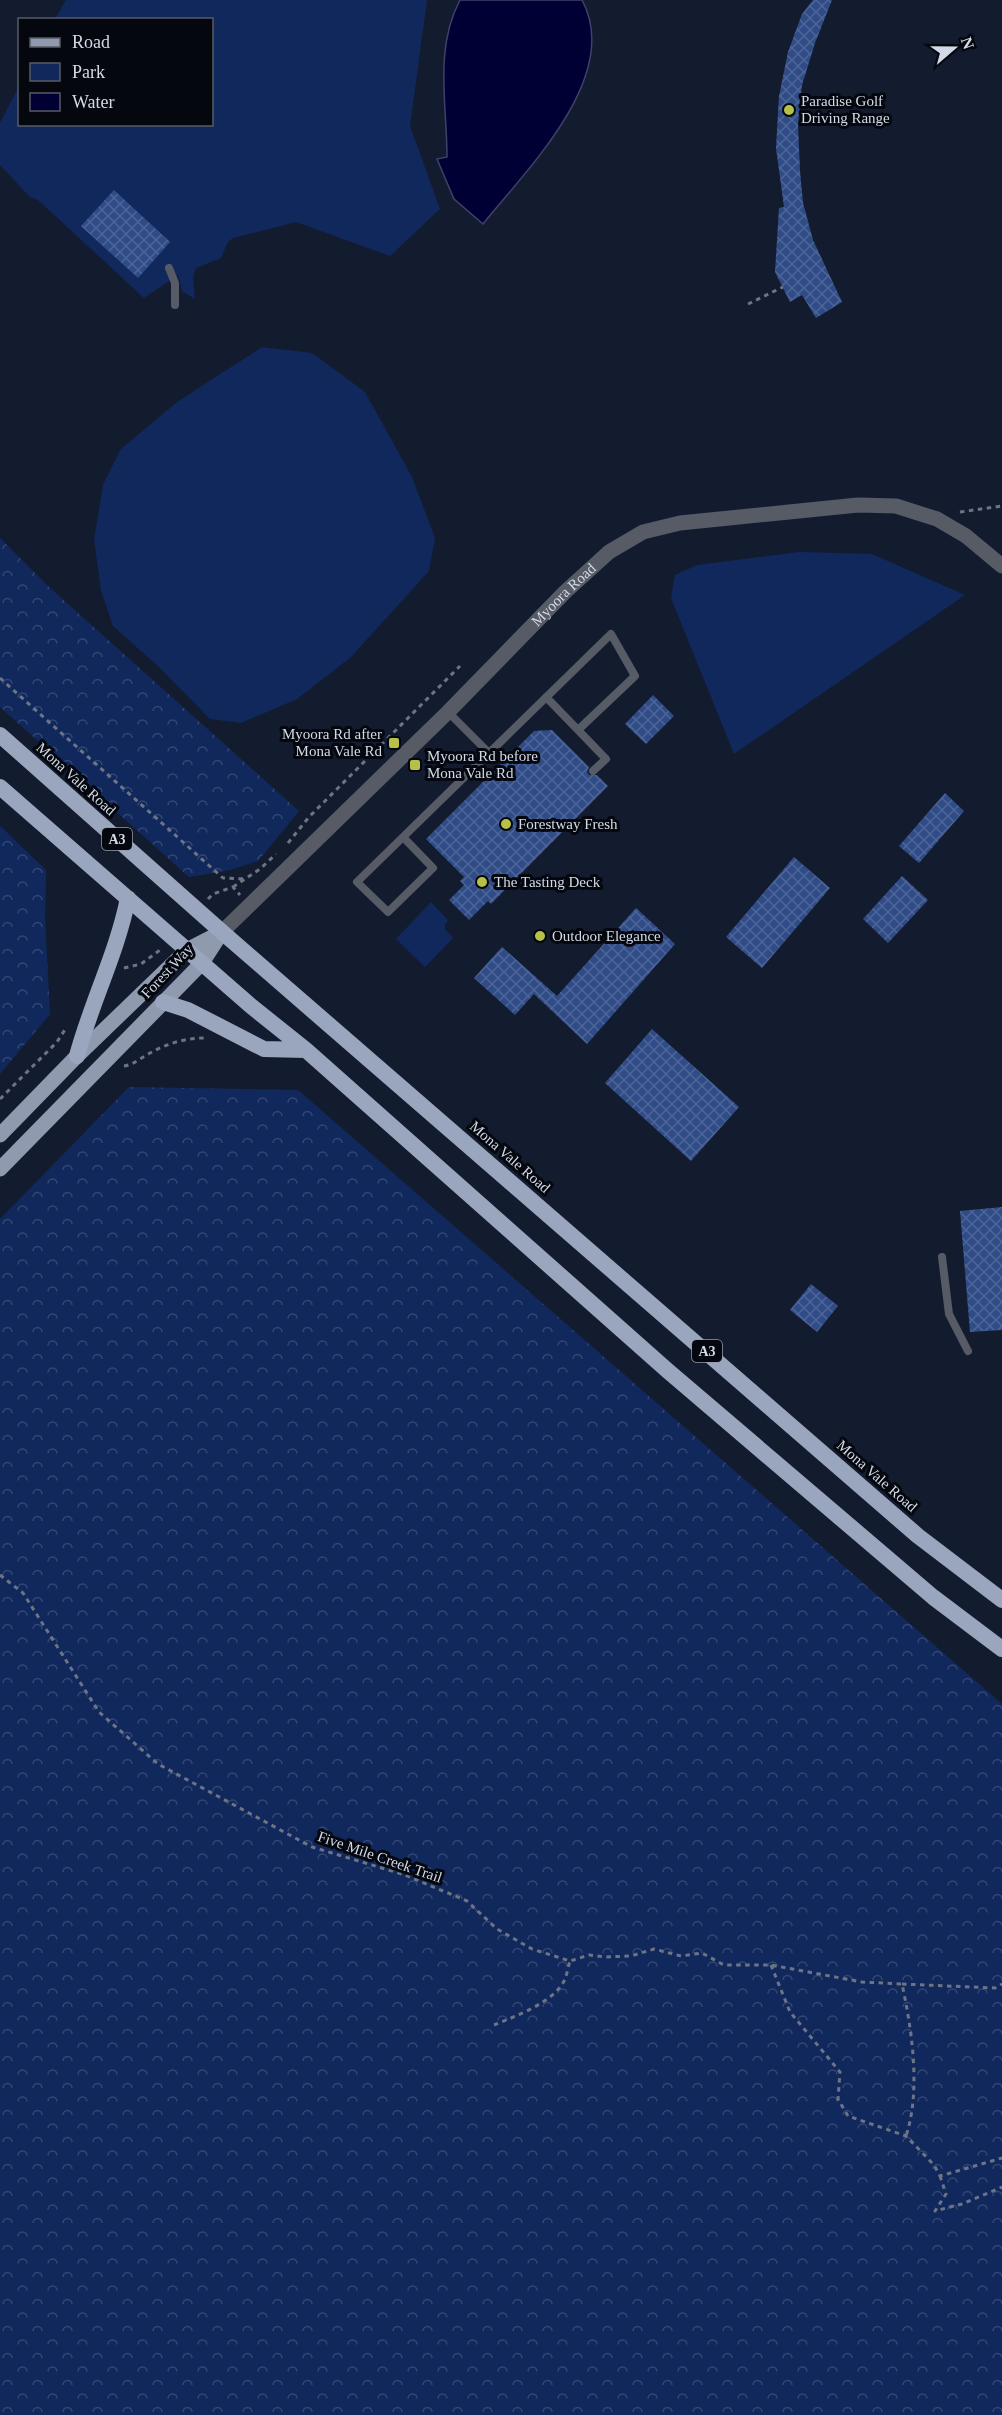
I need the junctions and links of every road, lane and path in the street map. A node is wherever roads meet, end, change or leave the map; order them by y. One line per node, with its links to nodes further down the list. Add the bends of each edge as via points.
1 (169, 268): 4 (lane, via 175,283)
2 (783, 287): 3 (path)
3 (748, 304)
4 (175, 305)
5 (1002, 507): 6 (path)
6 (931, 516): 7 (street, Myoora Road, via 966,536); 11 (street, Myoora Road, via 896,506 858,505 681,523 643,532 609,552 565,592)
7 (1002, 566)
8 (460, 666): 18 (path, via 309,817)
9 (0, 678): 20 (path, via 223,878)
10 (546, 697): 12 (lane); 12 (lane, via 611,634 635,676); 14 (lane)
11 (448, 711): 14 (lane); 25 (street, Myoora Road)
12 (579, 730): 15 (lane, via 606,759)
13 (0, 735): 25 (highway, Mona Vale Road / A3)
14 (489, 753): 17 (lane)
15 (593, 771)
16 (0, 787): 23 (highway, A3)
17 (403, 837): 17 (lane, via 433,868 387,912 357,882)
18 (287, 844)
19 (280, 850): 20 (path)
20 (246, 879): 21 (path)
21 (233, 887): 22 (path); 24 (path)
22 (239, 894)
23 (128, 898): 26 (highway, A3); 34 (highway)
24 (209, 898)
25 (222, 932): 26 (main road, Forest Way); 28 (main road, Forest Way); 42 (highway, Mona Vale Road / A3, via 918,1536)
26 (187, 950): 28 (highway, A3); 34 (main road, Forest Way)
27 (156, 954): 29 (path, via 141,964)
28 (202, 963): 30 (main road, Forest Way); 33 (highway, A3)
29 (118, 966)
30 (163, 1002): 33 (highway, via 188,1010 264,1049); 38 (main road, Forest Way)
31 (68, 1025): 36 (path, via 57,1042)
32 (210, 1038): 35 (path, via 176,1042)
33 (306, 1050): 43 (highway, A3, via 681,1382 933,1597)
34 (77, 1056): 37 (main road, Forest Way)
35 (122, 1067)
36 (0, 1099)
37 (0, 1135)
38 (0, 1169)
39 (942, 1257): 40 (lane, via 949,1314)
40 (968, 1351)
41 (0, 1575): 44 (path, Five Mile Creek Trail, via 23,1593 99,1712 158,1764 312,1847 405,1875 466,1901 497,1929 532,1949)
42 (1002, 1600)
43 (1002, 1649)
44 (570, 1961): 45 (path, Five Mile Creek Trail, via 589,1955 631,1956 654,1949 681,1956 702,1953 724,1965); 48 (path, via 565,1981 554,1993 530,2010)
45 (771, 1965): 46 (path, Five Mile Creek Trail, via 862,1982); 49 (path, via 790,2012 840,2072 838,2099 848,2116)
46 (902, 1984): 47 (path, Five Mile Creek Trail, via 995,1988); 49 (path, via 913,2065 913,2116)
47 (1002, 1984)
48 (494, 2025)
49 (906, 2136): 51 (path)
50 (1002, 2158): 51 (path)
51 (940, 2176): 52 (path, via 946,2194 935,2211 962,2205)
52 (1002, 2187)

